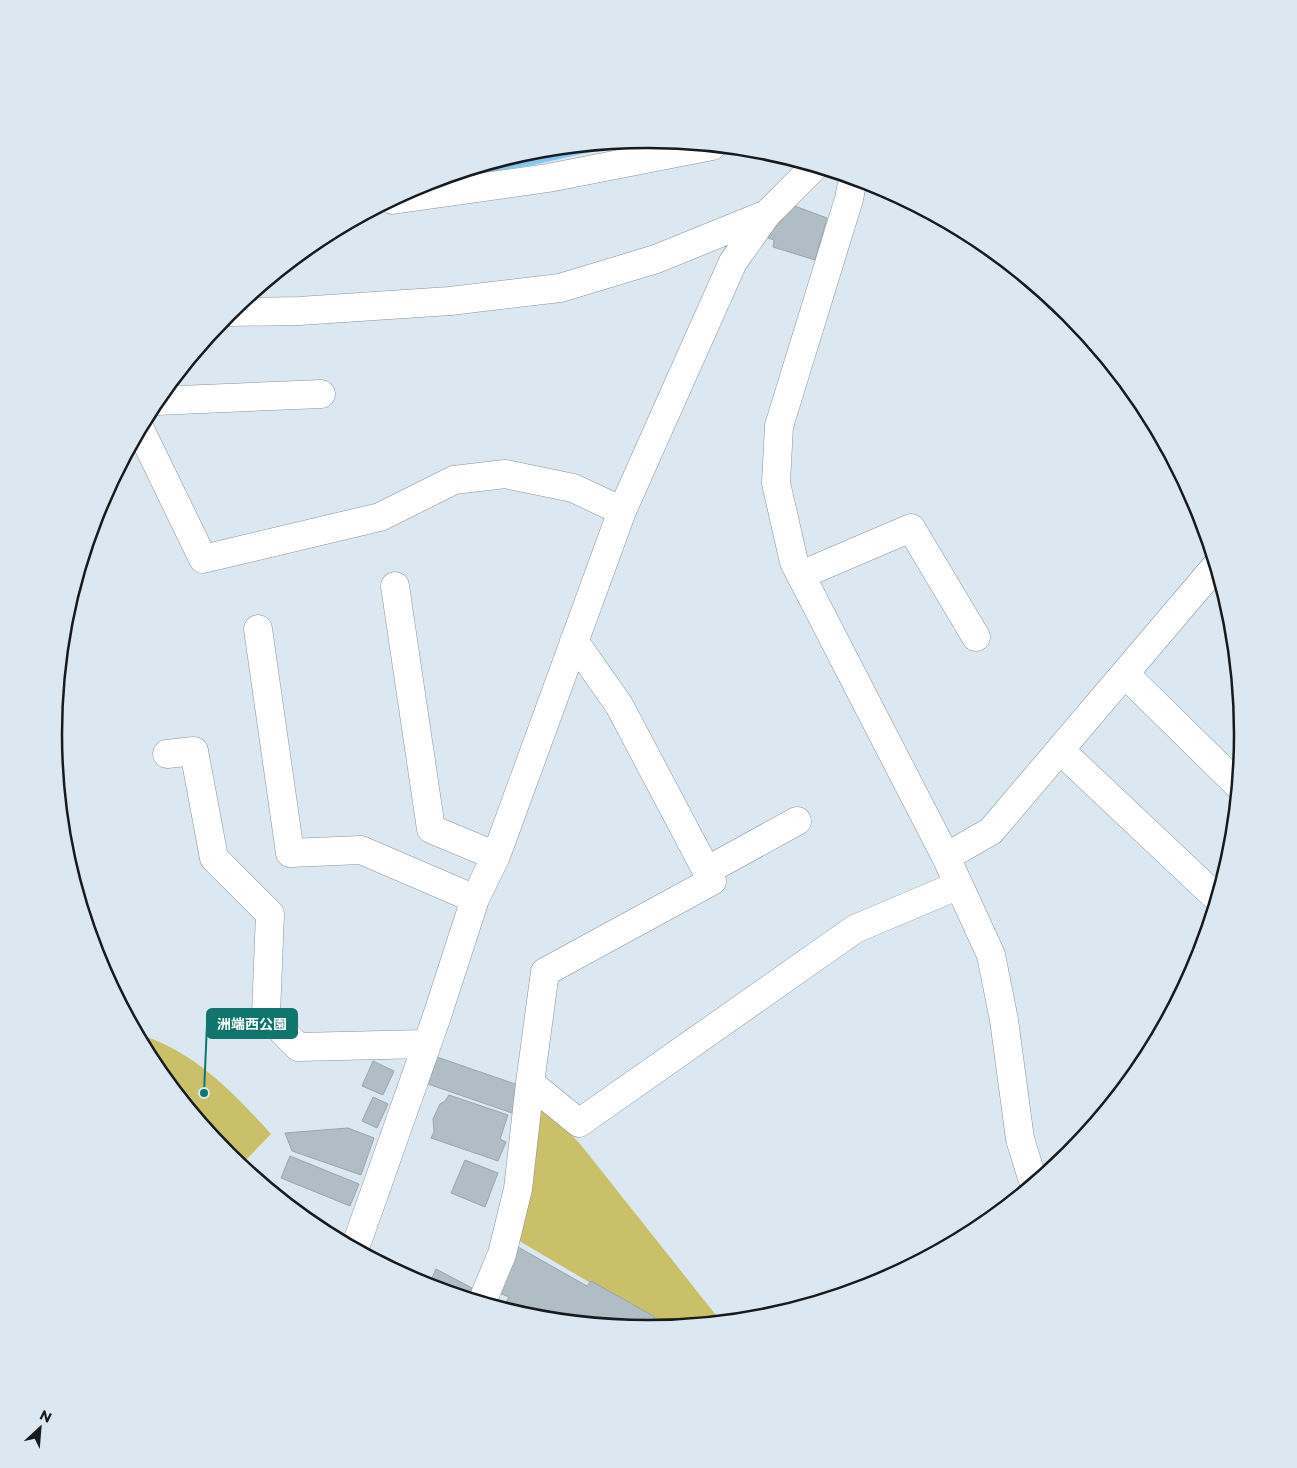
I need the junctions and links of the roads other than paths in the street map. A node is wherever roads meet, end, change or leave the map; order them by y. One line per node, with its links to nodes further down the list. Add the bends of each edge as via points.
1 (693, 150): 4 (street, via 548,178)
2 (810, 171): 5 (street)
3 (852, 185): 12 (street, via 779,426 776,483 794,562)
4 (415, 197)
5 (767, 214): 6 (street, via 656,259 560,288 450,301); 10 (street, via 733,262)
6 (242, 312)
7 (321, 394): 8 (street)
8 (167, 401)
9 (143, 437): 10 (street, via 202,559 380,517 454,480 505,474 573,488)
10 (622, 511): 16 (street)
11 (1211, 571): 17 (street)
12 (801, 575): 15 (street, via 912,528); 23 (street)
13 (394, 586): 22 (street, via 431,829)
14 (258, 629): 27 (street, via 290,853 361,850)
15 (976, 637)
16 (574, 641): 22 (street); 24 (street, via 619,705)
17 (1126, 674): 18 (street); 20 (street)
18 (1061, 751): 23 (street, via 991,831); 26 (street)
19 (166, 754): 28 (street, via 194,751 214,858 270,914 266,1014 298,1047)
20 (1232, 779)
21 (797, 821): 24 (street)
22 (496, 856): 27 (street)
23 (946, 857): 25 (street)
24 (706, 871): 29 (street, via 712,881 545,972)
25 (959, 886): 29 (street, via 855,929 579,1123); 30 (street, via 991,955 1004,1020 1020,1140)
26 (1212, 894)
27 (475, 899): 28 (street)
28 (425, 1044): 31 (street)
29 (530, 1083): 32 (street, via 518,1189 502,1254)
30 (1032, 1177)
31 (356, 1242)
32 (484, 1296)

